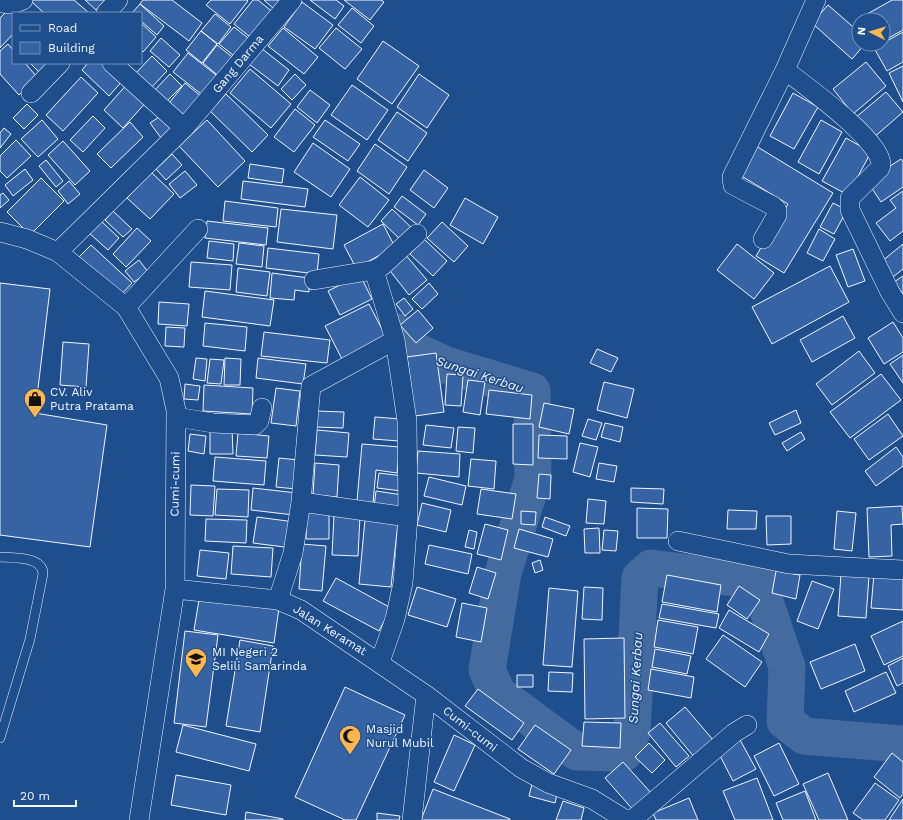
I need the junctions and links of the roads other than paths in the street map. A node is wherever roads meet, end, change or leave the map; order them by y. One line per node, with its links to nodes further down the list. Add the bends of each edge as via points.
1 (22, 0): 5 (street, via 13,4)
2 (118, 0): 6 (street)
3 (292, 0): 11 (street, Gang Darma)
4 (816, 0): 9 (street)
5 (0, 3)
6 (107, 12)
7 (59, 64): 10 (street)
8 (113, 64): 11 (street)
9 (785, 70): 15 (street, via 732,180 733,185 777,210 777,215); 20 (street, via 863,134 880,156 880,168 850,198 850,210)
10 (31, 93)
11 (184, 128): 16 (street, Gang Darma)
12 (198, 230): 19 (street)
13 (0, 232): 16 (street, Cumi-cumi, via 27,239)
14 (417, 234): 17 (street, via 382,266)
15 (763, 239)
16 (58, 252): 19 (street, Cumi-cumi)
17 (374, 270): 18 (street); 21 (street)
18 (314, 280)
19 (126, 307): 23 (street, Cumi-cumi, via 168,378)
20 (903, 313)
21 (395, 340): 24 (street, via 312,386); 25 (street, via 407,421)
22 (262, 408): 23 (street, via 260,421 255,425 213,423)
23 (176, 417): 29 (street, Cumi-cumi)
24 (301, 502): 25 (street); 30 (street, via 293,553)
25 (408, 517): 31 (street, via 401,590 395,619)
26 (678, 541): 28 (street, via 789,564)
27 (0, 556): 34 (lane, via 28,559 42,567 43,574 30,639)
28 (903, 570)
29 (174, 589): 30 (street, Jalan Keramat); 35 (street, Cumi-cumi)
30 (278, 600): 31 (street, Jalan Keramat, via 301,610)
31 (380, 662): 32 (street, Jalan Keramat)
32 (426, 695): 36 (street, Cumi-cumi); 37 (street, Cumi-cumi, via 521,768 548,783 592,799)
33 (747, 725): 38 (street, via 734,733)
34 (0, 738)
35 (139, 820)
36 (412, 820)
37 (626, 820)
38 (632, 820)

